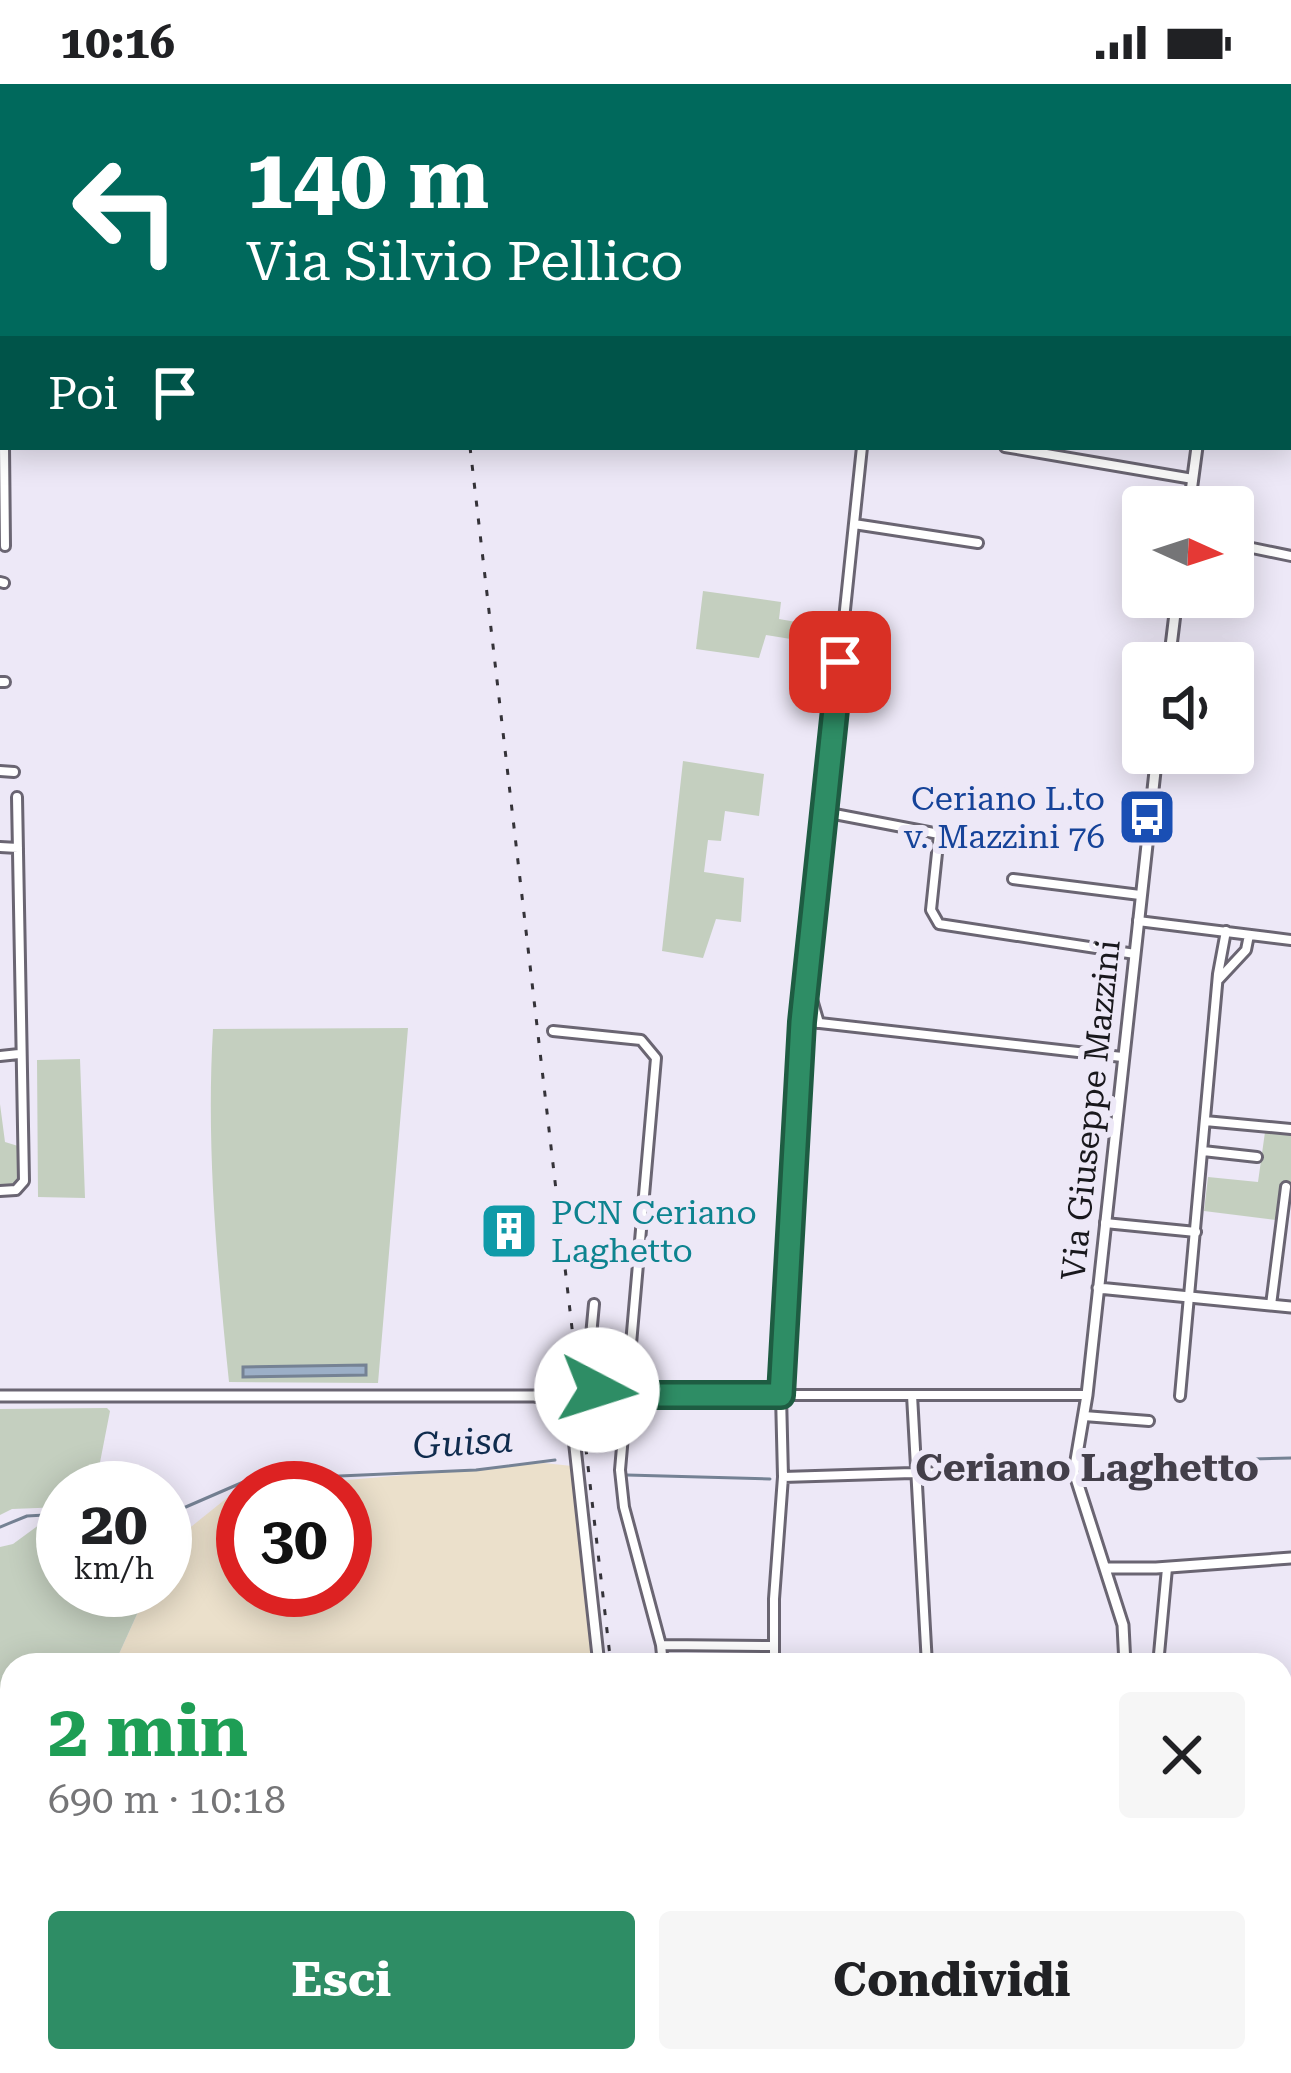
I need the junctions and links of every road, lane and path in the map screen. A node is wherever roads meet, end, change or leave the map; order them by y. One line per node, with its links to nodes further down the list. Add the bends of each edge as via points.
1 (4, 450): 7 (street)
2 (862, 450): 8 (street)
3 (1022, 450): 5 (street)
4 (1197, 450): 5 (street)
5 (1192, 479): 6 (street)
6 (1191, 486)
7 (2, 498): 10 (street)
8 (854, 524): 9 (street); 17 (street)
9 (978, 543)
10 (5, 546)
11 (1254, 548): 12 (street)
12 (1291, 556)
13 (0, 771): 14 (street)
14 (14, 772)
15 (1155, 774): 21 (street, Via Giuseppe Mazzini)
16 (17, 797): 19 (street)
17 (824, 812): 26 (street, via 939,834 934,922); 28 (street)
18 (0, 847): 19 (street)
19 (18, 848): 32 (street)
20 (1013, 878): 21 (street)
21 (1141, 896): 22 (street, Via Giuseppe Mazzini)
22 (1138, 921): 23 (street); 26 (street, Via Giuseppe Mazzini)
23 (1226, 931): 24 (street); 27 (street)
24 (1250, 935): 25 (street); 27 (street)
25 (1291, 940)
26 (1135, 954): 34 (street, Via Giuseppe Mazzini)
27 (1218, 981): 35 (street)
28 (807, 984): 29 (street); 30 (street)
29 (802, 1022): 30 (street); 50 (street)
30 (820, 1024): 34 (street)
31 (554, 1031): 49 (street, via 641,1040 656,1058)
32 (19, 1054): 33 (street); 40 (street, via 24,1180 16,1190)
33 (0, 1056)
34 (1122, 1057): 41 (street, Via Giuseppe Mazzini)
35 (1205, 1121): 36 (street); 37 (street)
36 (1291, 1129)
37 (1203, 1151): 38 (street); 42 (street)
38 (1257, 1157)
39 (1286, 1187): 46 (street)
40 (0, 1190)
41 (1104, 1222): 42 (street); 43 (street, Via Giuseppe Mazzini)
42 (1196, 1232): 44 (street)
43 (1098, 1288): 44 (street); 48 (street, Via Giuseppe Mazzini)
44 (1187, 1294): 46 (street); 53 (street)
45 (594, 1304): 49 (street, via 597,1390)
46 (1271, 1305): 47 (street)
47 (1291, 1307)
48 (1088, 1394): 51 (street); 54 (street, Via Giuseppe Mazzini)
49 (624, 1395): 50 (street); 62 (street, via 624,1507)
50 (781, 1395): 51 (street); 58 (street)
51 (912, 1395): 57 (street)
52 (0, 1396): 64 (street, via 551,1400 571,1426)
53 (1180, 1396)
54 (1084, 1416): 55 (street); 56 (street, Via Giuseppe Mazzini)
55 (1149, 1421)
56 (1074, 1472): 57 (street); 60 (street)
57 (917, 1473): 58 (street); 67 (street)
58 (783, 1477): 63 (street)
59 (1291, 1558): 61 (street)
60 (1107, 1568): 61 (street); 68 (street)
61 (1167, 1568): 69 (street)
62 (662, 1645): 63 (street); 65 (street)
63 (773, 1646): 66 (street)
64 (598, 1653)
65 (662, 1653)
66 (773, 1653)
67 (926, 1653)
68 (1125, 1653)
69 (1159, 1653)

